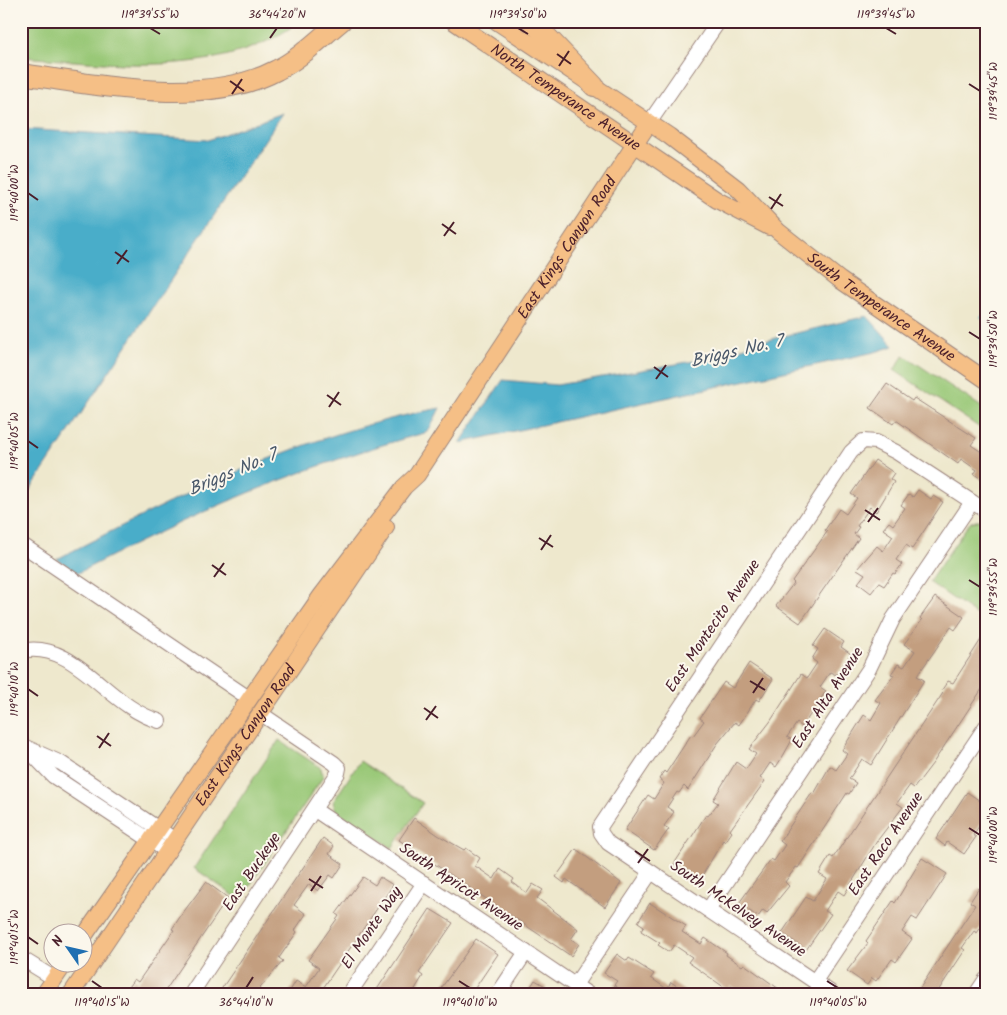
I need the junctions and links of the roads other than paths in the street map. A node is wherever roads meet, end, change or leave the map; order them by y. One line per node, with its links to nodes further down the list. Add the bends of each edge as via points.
1 (341, 21): 6 (highway, via 277,70 248,82 226,86 149,90)
2 (453, 21): 10 (main road, North Temperance Avenue)
3 (496, 21): 7 (main road, North Temperance Avenue)
4 (532, 21): 7 (highway)
5 (719, 21): 8 (street, East Kings Canyon Road)
6 (21, 74)
7 (594, 86): 8 (main road, North Temperance Avenue)
8 (649, 123): 9 (main road, North Temperance Avenue); 10 (main road, East Kings Canyon Road)
9 (669, 136): 12 (main road, South Temperance Avenue, via 738,190)
10 (635, 145): 11 (main road, North Temperance Avenue); 14 (main road, East Kings Canyon Road)
11 (653, 157): 12 (main road, South Temperance Avenue, via 717,200)
12 (778, 231): 13 (main road, South Temperance Avenue, via 857,292)
13 (986, 380)
14 (417, 475): 18 (main road, East Kings Canyon Road, via 404,487); 21 (main road, East Kings Canyon Road, via 410,491)
15 (972, 502): 16 (street); 26 (street, East Montecito Avenue, via 896,452 876,442 862,441 851,452 603,821); 31 (street, East Alta Avenue, via 893,619 869,669)
16 (986, 511)
17 (21, 544): 20 (street)
18 (307, 616): 20 (main road, East Kings Canyon Road); 21 (main road, via 291,652 260,700)
19 (21, 651): 22 (street, via 44,649 57,654 125,706)
20 (250, 699): 27 (main road, East Kings Canyon Road)
21 (260, 713): 25 (street, East Buckeye, via 339,768); 28 (main road, East Kings Canyon Road)
22 (159, 721)
23 (986, 726): 38 (street, East Raco Avenue)
24 (25, 748): 27 (street, via 61,763)
25 (315, 810): 30 (street, South Apricot Avenue); 42 (street, East Buckeye)
26 (601, 833): 29 (street, South McKelvey Avenue, via 608,843)
27 (155, 835): 28 (street); 32 (main road, East Kings Canyon Road)
28 (172, 846): 41 (main road, East Kings Canyon Road)
29 (651, 872): 31 (street, South McKelvey Avenue); 39 (street)
30 (424, 883): 33 (street, South Apricot Avenue); 43 (street, El Monte Way)
31 (708, 910): 38 (street, South McKelvey Avenue)
32 (92, 925)
33 (526, 952): 39 (street, South Apricot Avenue); 44 (street)
34 (21, 958): 36 (street)
35 (60, 972): 36 (main road)
36 (55, 979): 40 (main road)
37 (986, 980): 47 (street)
38 (814, 982): 46 (street, South McKelvey Avenue)
39 (575, 985): 45 (street, South Apricot Avenue)
40 (44, 994)
41 (71, 994)
42 (191, 994)
43 (349, 994)
44 (498, 994)
45 (588, 994)
46 (833, 994)
47 (976, 994)

